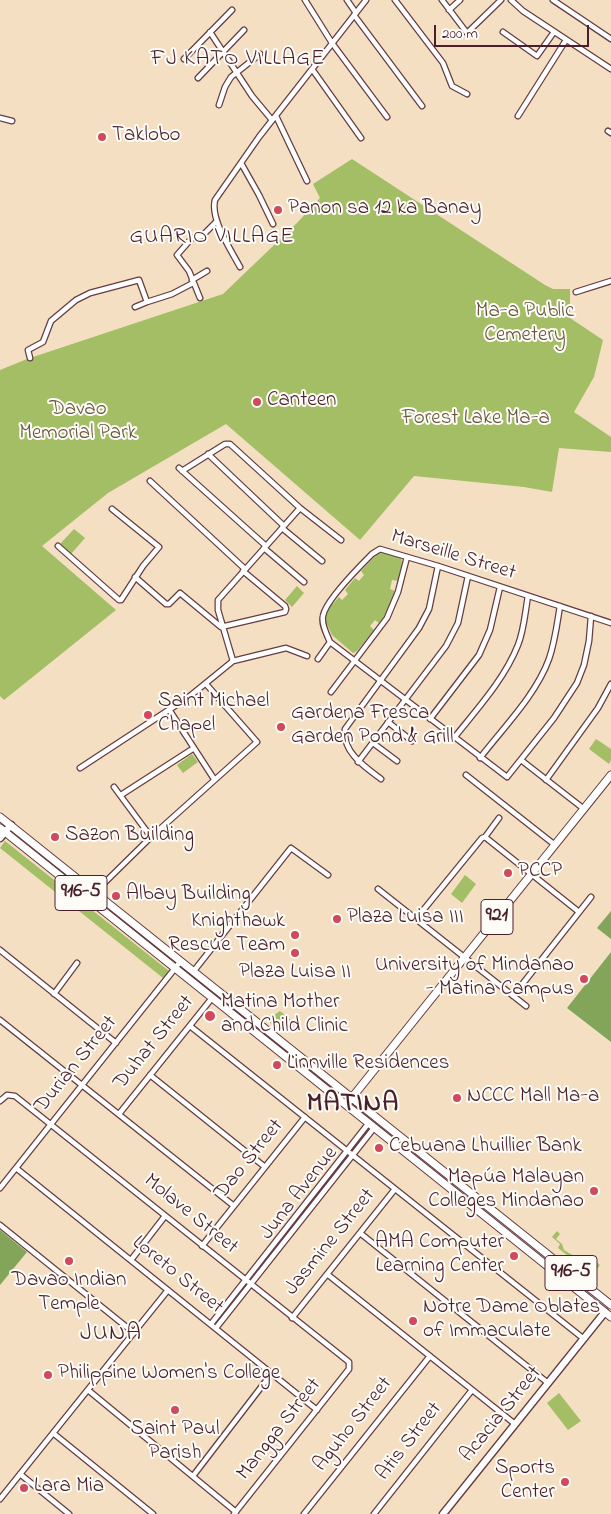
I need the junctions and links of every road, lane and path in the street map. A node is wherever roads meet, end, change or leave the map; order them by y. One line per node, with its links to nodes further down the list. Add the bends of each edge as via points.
1 (305, 0): 21 (street)
2 (347, 0): 14 (street)
3 (366, 0): 14 (street)
4 (395, 0): 29 (street, via 443,63 452,86)
5 (442, 0): 13 (street)
6 (460, 0): 13 (street)
7 (490, 0): 11 (street)
8 (501, 0): 11 (street)
9 (511, 0): 18 (street)
10 (553, 0): 19 (street)
11 (495, 6): 13 (street, via 467,33)
12 (232, 10): 16 (street)
13 (449, 10)
14 (355, 14): 21 (street); 31 (street)
15 (244, 30): 22 (street)
16 (210, 32): 22 (street); 24 (street)
17 (503, 32): 18 (street, via 537,56)
18 (554, 32): 20 (street)
19 (611, 39)
20 (566, 40): 26 (street); 32 (street)
21 (332, 43): 25 (street); 33 (street)
22 (223, 52): 27 (street); 28 (street)
23 (260, 54): 27 (street)
24 (184, 59)
25 (312, 69): 35 (street); 37 (street)
26 (611, 70)
27 (236, 73): 30 (street, via 228,82); 35 (street, via 252,96)
28 (198, 78)
29 (467, 94)
30 (218, 105)
31 (422, 106)
32 (518, 116)
33 (387, 117)
34 (0, 118): 36 (street)
35 (274, 118): 38 (street); 39 (street)
36 (12, 121)
37 (361, 138)
38 (241, 162): 40 (street, via 215,200); 41 (street)
39 (307, 181)
40 (217, 221): 42 (street); 45 (street, via 202,236 192,238 177,255)
41 (273, 224)
42 (240, 267)
43 (207, 271): 45 (street)
44 (611, 281): 46 (street)
45 (193, 282): 47 (street); 48 (street, via 172,294)
46 (576, 292)
47 (200, 298)
48 (146, 302): 49 (street); 50 (street, via 139,280 85,295 51,321 43,342 28,350)
49 (135, 307)
50 (30, 358)
51 (208, 454): 53 (street, via 228,444); 55 (street); 58 (street, via 180,469)
52 (150, 481): 62 (street)
53 (300, 508): 55 (street); 56 (street)
54 (112, 509): 64 (street, via 159,547)
55 (283, 527): 58 (street); 60 (street)
56 (341, 540)
57 (58, 546): 64 (street, via 120,601)
58 (265, 547): 62 (street); 65 (street)
59 (407, 557): 61 (street, Marseille Street); 72 (street, Marseille Street, via 380,549 357,570 323,614); 75 (street, via 391,609)
60 (322, 561)
61 (438, 566): 63 (street, Marseille Street); 77 (street, via 423,622)
62 (244, 570): 71 (street, via 218,600); 71 (street, via 286,610)
63 (468, 576): 66 (street, Marseille Street); 81 (street, via 454,633)
64 (135, 577): 71 (street, via 166,604 180,593)
65 (304, 582)
66 (500, 587): 67 (street, Marseille Street); 83 (street, via 490,630 479,655)
67 (528, 596): 68 (street, Marseille Street); 85 (street, via 523,628 512,658)
68 (560, 606): 69 (street, Marseille Street); 89 (street, via 554,644 543,673)
69 (592, 616): 70 (street, Marseille Street); 90 (street, via 584,665 577,683)
70 (611, 623)
71 (223, 628): 76 (street)
72 (330, 642): 74 (street); 75 (street)
73 (308, 656): 76 (street, via 286,648)
74 (318, 659)
75 (355, 660): 77 (street); 80 (street)
76 (233, 661): 78 (street)
77 (382, 681): 81 (street); 92 (street, via 344,732)
78 (206, 684): 82 (street); 96 (street, via 257,742)
79 (611, 684): 98 (street, via 598,708)
80 (331, 692)
81 (405, 700): 83 (street); 84 (street)
82 (170, 711): 88 (street); 93 (street)
83 (430, 719): 85 (street)
84 (388, 722): 86 (street); 87 (street)
85 (454, 738): 89 (street)
86 (412, 741)
87 (373, 742): 91 (street); 92 (street)
88 (194, 748): 96 (street); 100 (street)
89 (480, 758): 90 (street, via 506,777)
90 (521, 760): 98 (street)
91 (397, 761)
92 (358, 762): 97 (street)
93 (80, 768)
94 (466, 775): 109 (street)
95 (611, 775): 101 (main road, 921)
96 (214, 779): 106 (street)
97 (381, 779)
98 (546, 780): 101 (street)
99 (114, 787): 100 (street)
100 (122, 795): 106 (street)
101 (584, 809): 109 (main road, 921)
102 (0, 817): 104 (main road, 916-5)
103 (499, 818): 107 (street)
104 (10, 825): 105 (street); 113 (main road, 916-5)
105 (3, 830): 108 (street); 115 (main road, 916-5)
106 (151, 837): 113 (street)
107 (483, 837): 110 (street); 117 (street)
108 (0, 838)
109 (555, 845): 110 (main road, 921)
110 (532, 874): 116 (street); 119 (main road, 921)
111 (328, 875): 123 (street, via 291,848)
112 (378, 889): 117 (street)
113 (94, 892): 115 (street); 120 (main road, 916-5)
114 (591, 897): 116 (street)
115 (88, 898): 122 (main road, 916-5)
116 (579, 912): 126 (street)
117 (416, 919): 119 (street)
118 (0, 950): 125 (street)
119 (465, 958): 126 (street); 134 (main road, 921)
120 (180, 962): 122 (street, Durian Street); 123 (main road, 916-5)
121 (77, 964): 125 (street)
122 (175, 968): 127 (main road, 916-5); 131 (street, Durian Street)
123 (193, 972): 124 (main road, 916-5)
124 (217, 992): 127 (street, Duhat Street); 134 (main road, 916-5)
125 (54, 994): 131 (street)
126 (513, 996): 128 (street)
127 (212, 998): 130 (street, Duhat Street); 136 (main road, 916-5)
128 (526, 1006)
129 (0, 1020): 133 (street)
130 (190, 1026): 132 (street, Duhat Street); 138 (street)
131 (116, 1043): 133 (street, Durian Street)
132 (150, 1075): 137 (street, Duhat Street); 143 (street)
133 (82, 1085): 137 (street); 139 (street, Durian Street)
134 (352, 1098): 136 (main road, 921); 149 (main road, 916-5)
135 (0, 1101): 139 (street, Molave Street, via 8,1095 15,1096)
136 (346, 1106): 140 (main road, 916-5)
137 (119, 1114): 147 (street)
138 (305, 1117): 141 (street); 143 (street, Dao Street)
139 (50, 1124): 144 (street, Durian Street); 148 (street, Molave Street)
140 (371, 1126): 141 (street, Juna Avenue); 142 (street, Juna Avenue); 150 (main road, 916-5)
141 (347, 1151): 142 (street); 152 (street, Juna Avenue)
142 (352, 1155): 146 (street); 153 (street, Juna Avenue)
143 (265, 1167): 147 (street, Dao Street)
144 (16, 1168): 145 (street, Durian Street); 158 (street, Loreto Street)
145 (0, 1188)
146 (395, 1189): 154 (street, Jasmine Street); 169 (street)
147 (234, 1206): 156 (street, Dao Street)
148 (166, 1216): 156 (street, Molave Street); 158 (street)
149 (499, 1216): 150 (main road); 155 (main road, 916-5)
150 (493, 1223): 157 (main road, 916-5)
151 (0, 1225): 168 (street)
152 (286, 1228): 153 (street); 160 (street, Juna Avenue)
153 (291, 1232): 161 (street, Juna Avenue)
154 (360, 1233): 159 (street, Jasmine Street); 173 (street)
155 (531, 1241): 157 (main road); 163 (main road, 916-5)
156 (202, 1246): 160 (street, Molave Street)
157 (525, 1248): 164 (main road, 916-5)
158 (132, 1260): 162 (street, Loreto Street)
159 (327, 1274): 165 (street, Jasmine Street); 170 (street)
160 (245, 1280): 161 (street, Molave Street); 166 (street, Juna Avenue)
161 (250, 1284): 165 (street, Molave Street); 167 (street, Juna Avenue)
162 (168, 1290): 166 (street, Loreto Street); 168 (street)
163 (611, 1305)
164 (608, 1315): 169 (street, Acacia Street)
165 (292, 1318): 171 (street, Molave Street, via 348,1360)
166 (210, 1324): 167 (street, Loreto Street)
167 (216, 1328): 172 (street, Loreto Street)
168 (134, 1332): 174 (street)
169 (584, 1339): 173 (street, Acacia Street)
170 (430, 1356): 175 (street); 185 (street, Aguho Street)
171 (350, 1365): 176 (street, Mangga Street)
172 (272, 1374): 176 (street, Loreto Street); 180 (street)
173 (548, 1383): 177 (street, Acacia Street)
174 (88, 1390): 178 (street); 180 (street)
175 (472, 1390): 177 (street); 186 (street, Atis Street)
176 (317, 1410): 182 (street, Mangga Street)
177 (515, 1424): 187 (street, Acacia Street)
178 (53, 1433): 179 (street); 184 (street)
179 (20, 1474): 181 (street); 183 (street)
180 (193, 1476): 182 (street)
181 (0, 1499)
182 (235, 1513)
183 (69, 1514)
184 (153, 1514)
185 (304, 1514)
186 (374, 1514)
187 (443, 1514)

